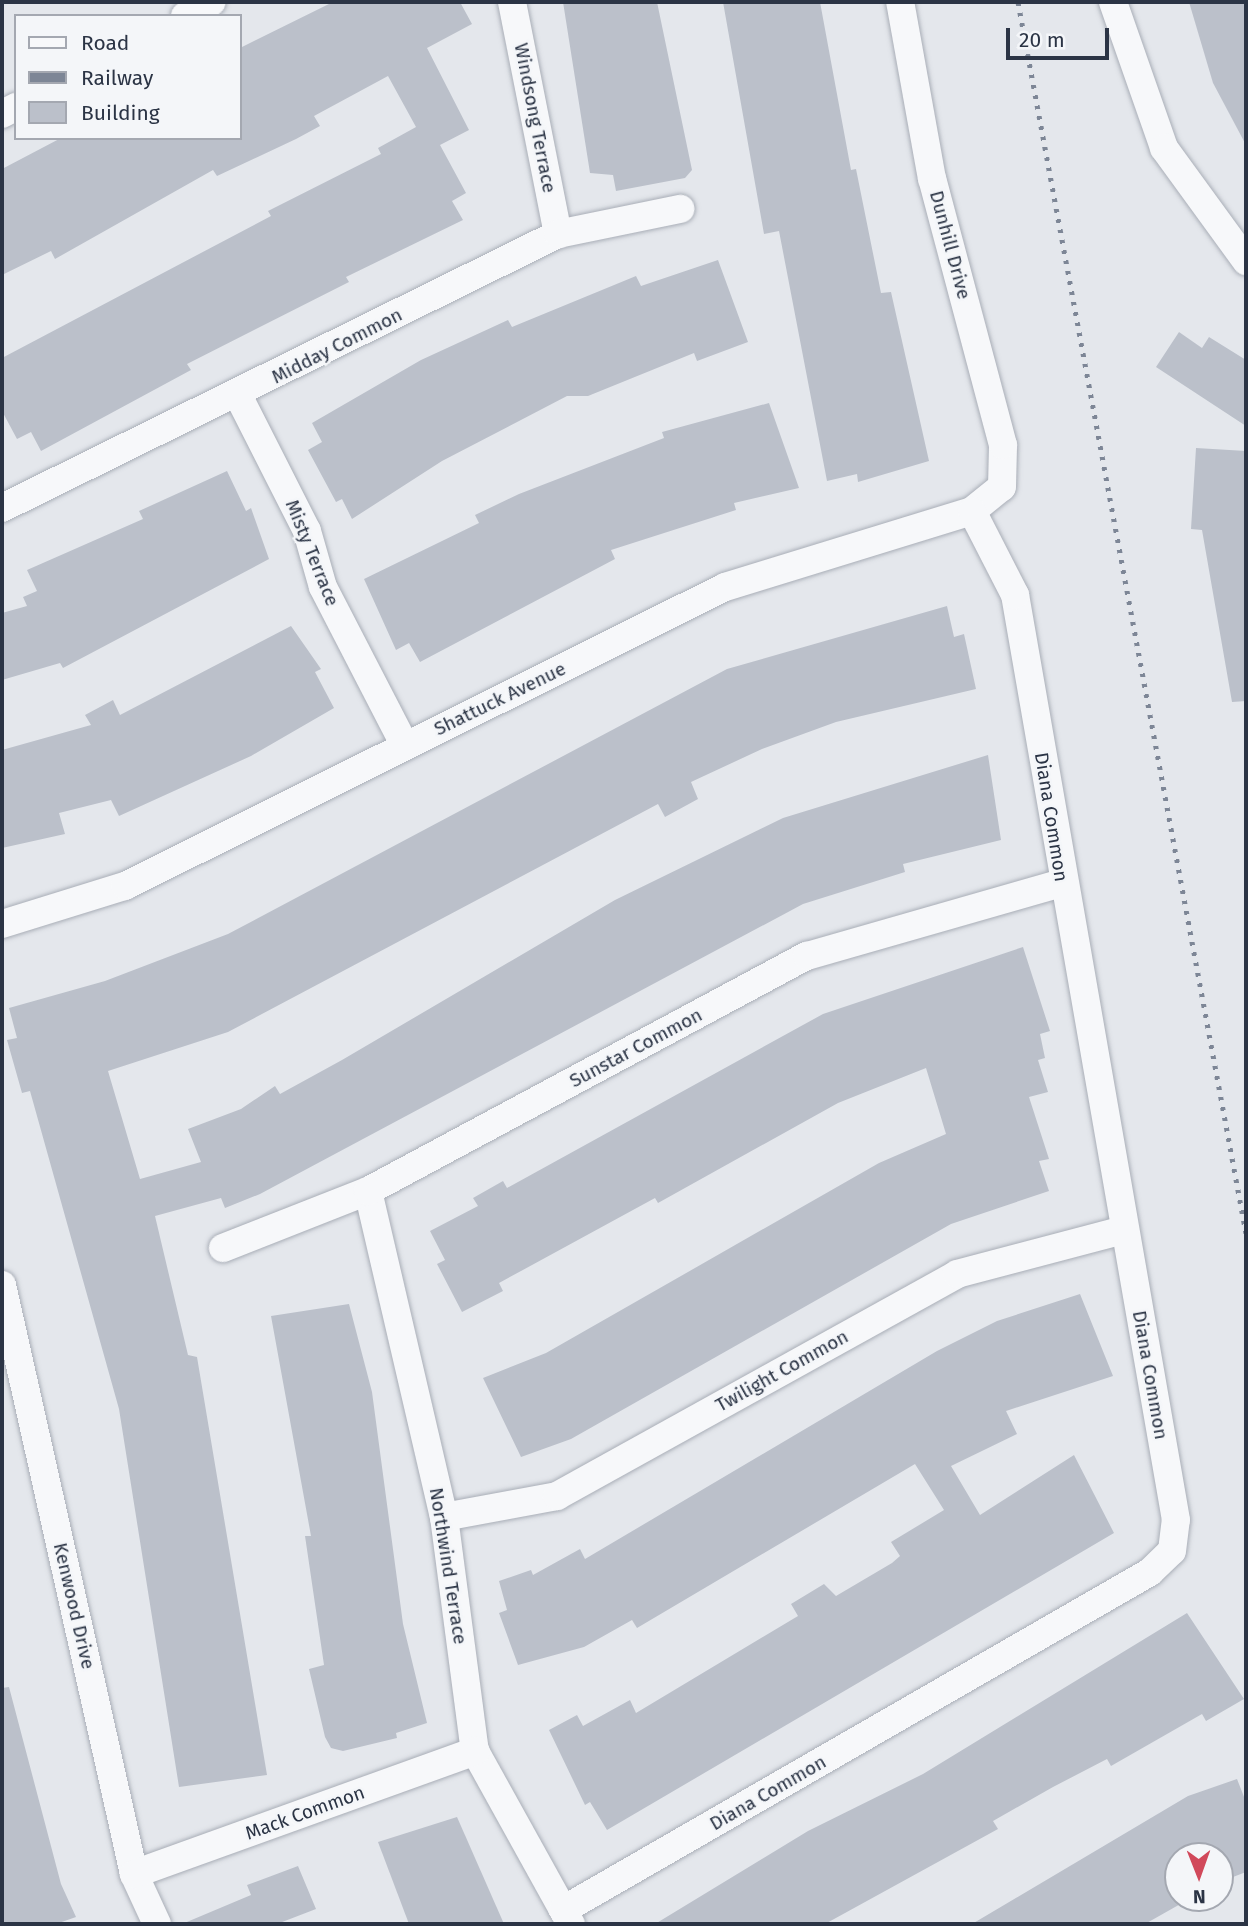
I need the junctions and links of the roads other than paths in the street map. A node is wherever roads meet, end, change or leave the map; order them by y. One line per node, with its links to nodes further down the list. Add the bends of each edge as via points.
1 (211, 2): 5 (street)
2 (512, 2): 7 (street, Windsong Terrace)
3 (900, 2): 10 (street, Dunhill Drive, via 932,180 1003,445)
4 (1113, 2): 8 (street, via 1164,148)
5 (189, 14)
6 (680, 209): 7 (street, Midday Common)
7 (558, 234): 9 (street, Midday Common)
8 (1246, 261)
9 (239, 397): 11 (street, Midday Common); 13 (street, Misty Terrace, via 307,531 323,587)
10 (1002, 487): 12 (street, Shattuck Avenue)
11 (2, 508)
12 (972, 511): 13 (street, Shattuck Avenue, via 726,587); 14 (street, Diana Common, via 1016,596)
13 (405, 746): 15 (street, Shattuck Avenue, via 125,886)
14 (1062, 883): 16 (street, Sunstar Common, via 807,956); 17 (street, Diana Common)
15 (2, 923)
16 (368, 1191): 18 (street, Sunstar Common); 20 (street, Northwind Terrace)
17 (1124, 1230): 20 (street, Twilight Common, via 957,1274 557,1496); 23 (street, Diana Common, via 1176,1520 1172,1550 1150,1572)
18 (223, 1248)
19 (2, 1285): 22 (street, Kenwood Drive)
20 (444, 1517): 21 (street, Northwind Terrace)
21 (475, 1751): 22 (street, Mack Common); 23 (street, Northwind Terrace)
22 (135, 1874): 24 (street, Kenwood Drive)
23 (567, 1917)
24 (157, 1924)

